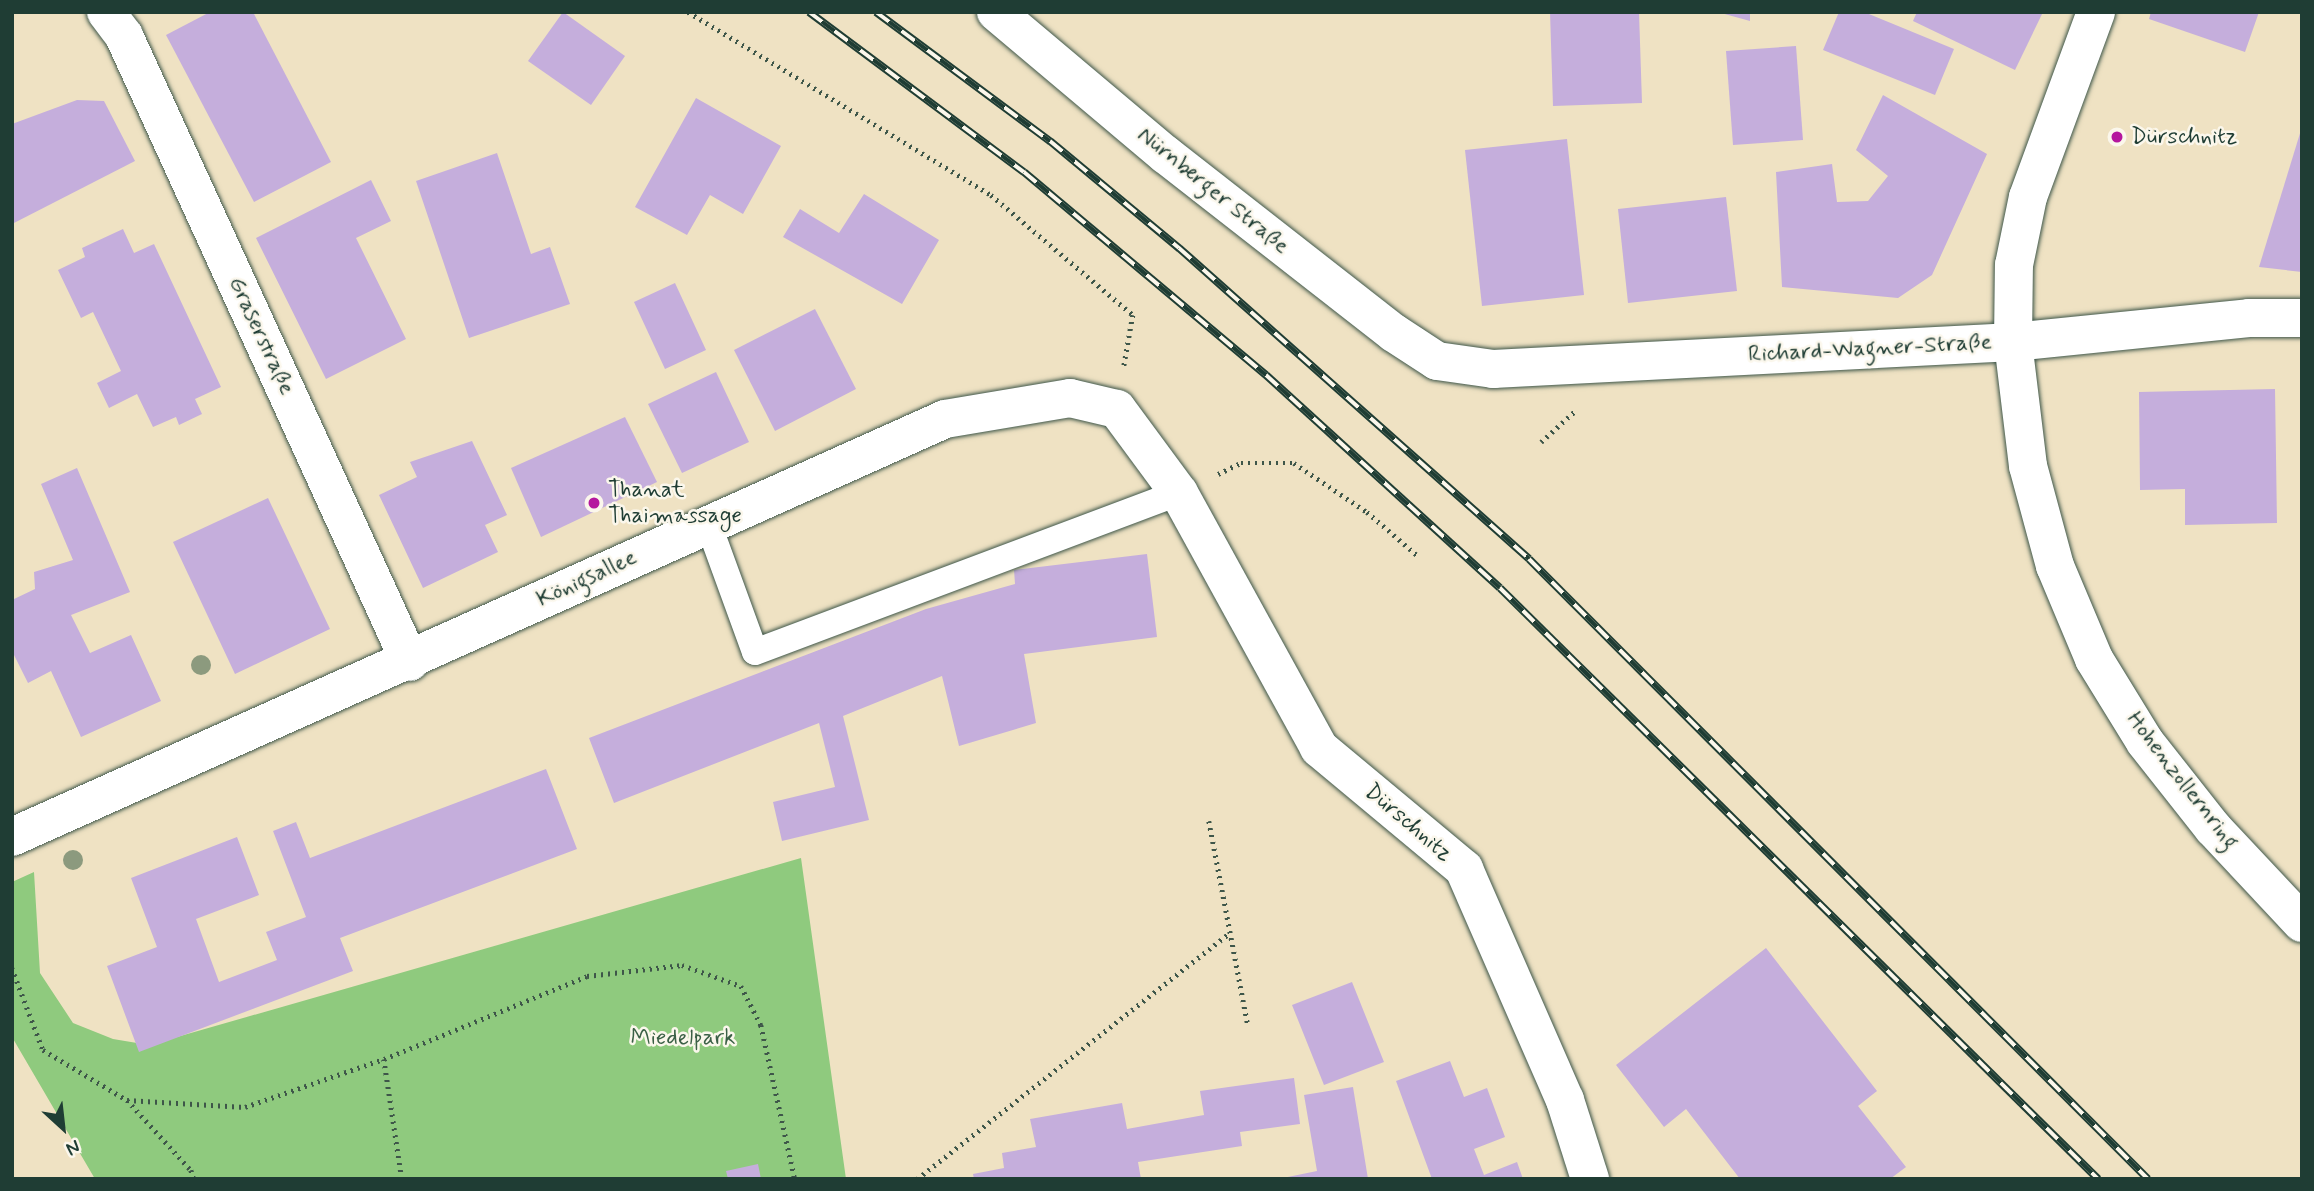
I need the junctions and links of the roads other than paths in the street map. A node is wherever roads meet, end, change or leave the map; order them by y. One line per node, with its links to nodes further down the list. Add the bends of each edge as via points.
1 (106, 12): 9 (street, Graserstraße, via 124,36)
2 (996, 12): 6 (street, Nürnberger Straße, via 1166,155 1394,334)
3 (2096, 12): 5 (street, Hohenzollernring, via 2028,197 2014,265)
4 (2302, 318): 5 (street, Richard-Wagner-Straße, via 2249,318)
5 (2013, 342): 6 (street, Richard-Wagner-Straße, via 1493,369); 11 (street, Hohenzollernring, via 2028,466 2056,566 2094,659 2145,742 2214,828)
6 (1437, 361)
7 (1179, 493): 8 (street, Königsallee, via 1117,409 1070,398 946,419); 8 (lane, via 755,652); 14 (street, Dürschnitz, via 1319,748 1464,869 1564,1100)
8 (708, 523): 9 (street, Königsallee)
9 (410, 662): 10 (street, Königsallee)
10 (12, 837)
11 (2288, 900): 12 (street, Hohenzollernring); 13 (street)
12 (2302, 923)
13 (2302, 941)
14 (1590, 1179)

